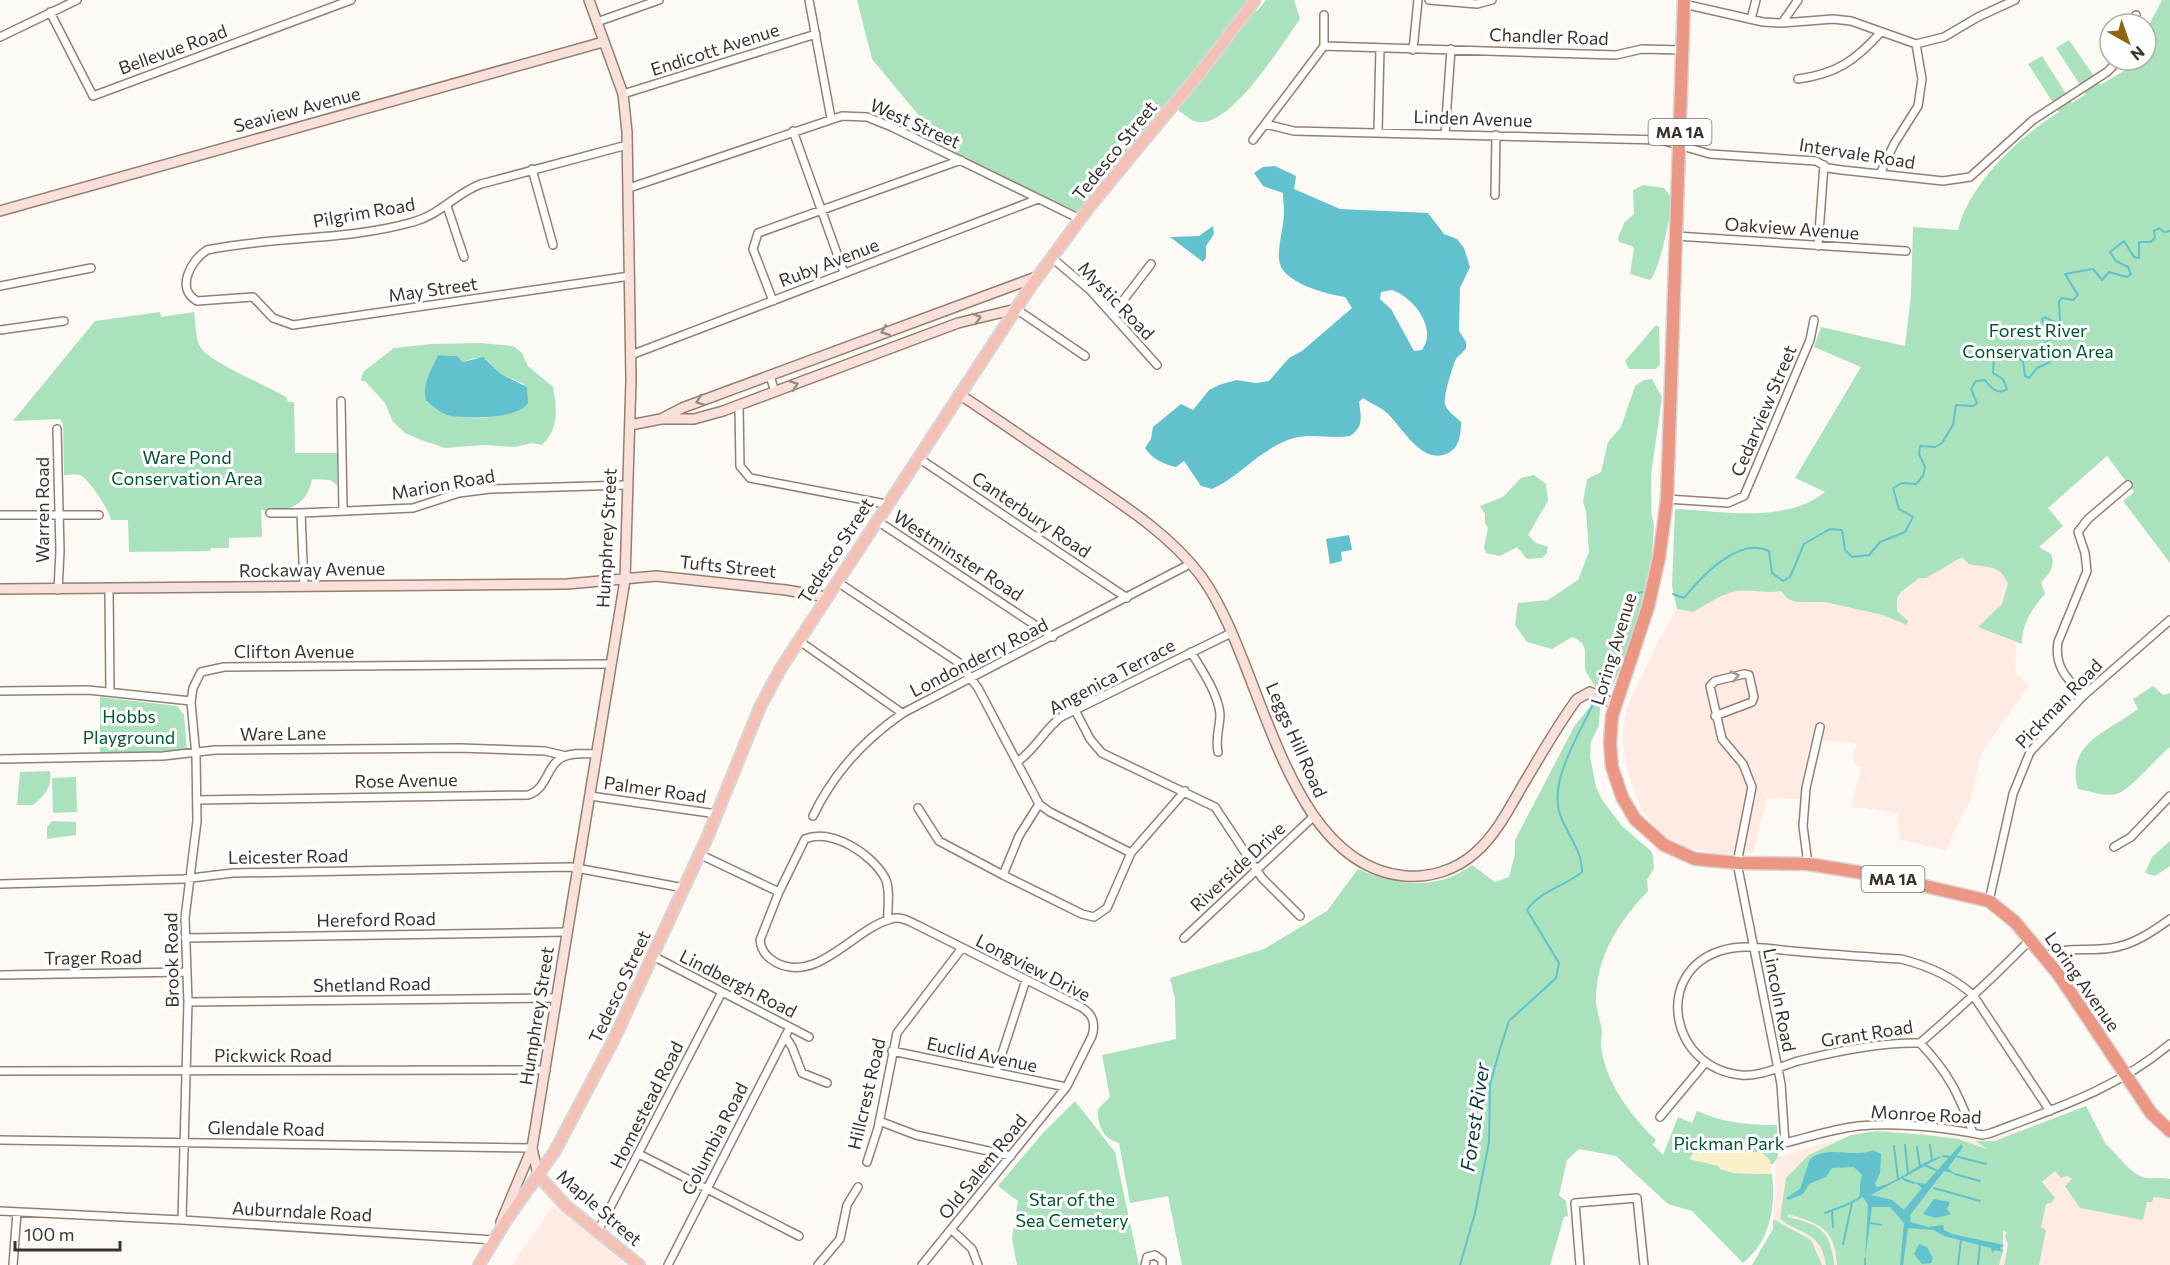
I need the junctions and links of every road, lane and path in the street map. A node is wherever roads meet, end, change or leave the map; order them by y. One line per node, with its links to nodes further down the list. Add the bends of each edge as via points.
1 (76, 0): 14 (street)
2 (351, 0): 14 (street, Bellevue Road, via 93,96)
3 (589, 0): 17 (street, Humphrey Street)
4 (659, 0): 17 (street)
5 (808, 0): 20 (street)
6 (1255, 0): 51 (main road, Tedesco Street)
7 (1418, 0): 26 (street)
8 (1430, 0): 9 (street, via 1477,4)
9 (1492, 0)
10 (1756, 0): 16 (street)
11 (1798, 0): 18 (street)
12 (2015, 0): 23 (street, via 1944,37)
13 (1684, 2): 16 (street); 28 (highway, Loring Avenue / MA 1A)
14 (50, 12): 21 (street)
15 (1324, 15): 24 (street)
16 (1752, 19): 18 (street)
17 (597, 22): 22 (street, Humphrey Street)
18 (1782, 23): 19 (street, via 1842,20)
19 (1881, 32): 23 (street); 30 (street, via 1843,67 1823,76)
20 (816, 34): 31 (street, Endicott Avenue); 32 (street)
21 (0, 37)
22 (603, 42): 31 (street, Humphrey Street); 49 (street, Seaview Avenue)
23 (1916, 44): 44 (street, via 1922,79 1918,106)
24 (1324, 46): 25 (street, Chandler Road); 33 (street)
25 (1380, 48): 26 (street, Chandler Road); 35 (street)
26 (1413, 50): 27 (street, Chandler Road)
27 (1451, 50): 28 (street, Chandler Road, via 1616,55 1642,49); 36 (street)
28 (1682, 50): 40 (highway, Loring Avenue / MA 1A)
29 (2107, 72): 44 (street, Intervale Road, via 2033,120 1977,173 1964,179 1943,181)
30 (1798, 80)
31 (622, 94): 39 (street, Humphrey Street)
32 (831, 118): 34 (street, West Street); 41 (street, West Street, via 850,114 867,117)
33 (1265, 123): 35 (street, Linden Avenue, via 1294,132); 38 (street)
34 (793, 131): 45 (street, West Street); 50 (street)
35 (1378, 132): 36 (street, Linden Avenue)
36 (1445, 134): 37 (street, Linden Avenue)
37 (1496, 135): 40 (street, Linden Avenue, via 1661,140); 46 (street)
38 (1253, 140)
39 (627, 145): 43 (street, Pilgrim Road); 45 (street, Humphrey Street)
40 (1680, 146): 42 (street, Intervale Road, via 1710,154 1816,161); 52 (highway, Loring Avenue / MA 1A)
41 (961, 160): 47 (street, West Street); 50 (street)
42 (1824, 165): 44 (street, Intervale Road); 54 (street)
43 (532, 169): 48 (street, Pilgrim Road, via 468,188); 53 (street)
44 (1880, 174)
45 (629, 189): 61 (street, Humphrey Street)
46 (1495, 195)
47 (1038, 199): 51 (street, West Street); 60 (street, Ruby Avenue)
48 (447, 206): 56 (street); 64 (street, Pilgrim Road, via 413,222 358,233 216,248 193,262 187,278 191,298 197,301)
49 (0, 211)
50 (822, 211): 60 (street); 65 (street, via 768,229 754,238 753,249)
51 (1080, 219): 57 (main road, Tedesco Street)
52 (1676, 236): 54 (street, Oakview Avenue); 87 (highway, Loring Avenue / MA 1A)
53 (553, 244)
54 (1818, 246): 55 (street, Oakview Avenue)
55 (1906, 251)
56 (464, 257)
57 (1052, 258): 62 (main road, Tedesco Street); 67 (street, Mystic Road)
58 (1151, 264): 67 (street)
59 (91, 268): 63 (street)
60 (844, 273): 65 (street, Ruby Avenue)
61 (630, 276): 64 (street, May Street, via 293,325 273,318); 73 (street, Humphrey Street)
62 (1039, 276): 66 (main road, Tedesco Street); 68 (street)
63 (0, 286)
64 (249, 296)
65 (773, 301): 73 (street, Ruby Avenue)
66 (1016, 309): 72 (street, one-way to 66); 74 (street); 78 (main road, Tedesco Street)
67 (1112, 315): 75 (street, Mystic Road)
68 (918, 319): 72 (street); 76 (street, one-way to 76)
69 (1814, 320): 87 (street, Cedarview Street, via 1810,340 1740,499 1728,503)
70 (64, 321): 71 (street)
71 (0, 330)
72 (924, 336): 77 (street, one-way to 72)
73 (631, 355): 82 (street, Humphrey Street)
74 (1085, 356)
75 (1157, 365)
76 (770, 376): 77 (street); 81 (street, one-way to 81)
77 (775, 392): 80 (street)
78 (958, 394): 84 (main road, Tedesco Street); 96 (street, Leggs Hill Road, via 1131,511)
79 (341, 400): 89 (street)
80 (739, 405): 81 (street, via 694,419); 88 (street, via 740,466 750,478)
81 (661, 419): 82 (street)
82 (630, 425): 85 (street, Humphrey Street)
83 (57, 429): 92 (street, Warren Road)
84 (917, 458): 88 (main road, Tedesco Street); 104 (street, Canterbury Road)
85 (627, 484): 89 (street, Marion Road, via 490,489 413,508); 97 (street, Humphrey Street)
86 (2128, 485): 114 (street, via 2078,532 2087,571 2056,654 2060,669)
87 (1667, 498): 116 (highway, Loring Avenue / MA 1A, via 1648,607)
88 (886, 504): 95 (main road, Tedesco Street)
89 (343, 510): 91 (street, Marion Road)
90 (270, 513): 91 (street, Marion Road)
91 (301, 513): 99 (street)
92 (58, 514): 93 (street); 94 (street); 101 (street, Warren Road)
93 (0, 515)
94 (99, 515)
95 (876, 520): 98 (main road, Tedesco Street); 107 (street, Westminster Road)
96 (1190, 564): 104 (street, Londonderry Road); 106 (street, Leggs Hill Road, via 1209,588)
97 (625, 580): 99 (street, Rockaway Avenue); 103 (street, Tufts Street, via 656,576); 110 (street, Humphrey Street)
98 (836, 581): 103 (main road, Tedesco Street); 111 (street, via 943,651)
99 (304, 586): 102 (street, Rockaway Avenue)
100 (0, 589): 101 (street, Rockaway Avenue)
101 (58, 590): 102 (street, Rockaway Avenue)
102 (109, 590): 113 (street)
103 (826, 597): 108 (main road, Tedesco Street)
104 (1127, 598): 107 (street, Londonderry Road)
105 (2170, 620): 114 (street, Pickman Road)
106 (1231, 633): 109 (street, Angenica Terrace); 135 (street, Leggs Hill Road, via 1288,769)
107 (1053, 637): 111 (street, Londonderry Road)
108 (798, 640): 118 (street); 133 (main road, Tedesco Street, via 760,707)
109 (1191, 652): 117 (street, Angenica Terrace); 122 (street, via 1220,712 1215,739)
110 (610, 664): 115 (street, Clifton Avenue, via 224,667 201,672); 123 (street, Humphrey Street)
111 (972, 678): 118 (street, Londonderry Road); 126 (street)
112 (0, 691): 113 (street)
113 (110, 692): 115 (street)
114 (2083, 696): 148 (street, Pickman Road, via 2030,752 2022,767)
115 (191, 701): 121 (street, Brook Road)
116 (1609, 701): 135 (street, Leggs Hill Road, via 1590,692 1581,696 1484,844 1446,871 1411,877 1374,868 1342,849); 139 (highway, Loring Avenue / MA 1A, via 1612,767 1635,819 1654,837 1685,855)
117 (1075, 710): 126 (street, Angenica Terrace, via 1055,722); 127 (street, via 1102,753)
118 (902, 714): 134 (street, Londonderry Road, via 873,737 840,772)
119 (1715, 716): 119 (street, one-way to 119, via 1710,686 1715,681 1749,675 1755,697 1752,702); 139 (street, via 1722,740 1743,764 1752,786)
120 (1820, 727): 140 (street, via 1806,788 1803,826)
121 (196, 752): 124 (street, Ware Lane, via 460,748 545,751); 125 (street, Ware Lane); 130 (street, Brook Road)
122 (1218, 752)
123 (596, 754): 124 (street); 128 (street, Humphrey Street)
124 (566, 756): 130 (street, Rose Avenue, via 558,760 538,792 528,795)
125 (0, 759)
126 (1017, 762): 131 (street)
127 (1185, 791): 137 (street); 142 (street, via 1215,807)
128 (590, 796): 133 (street, Palmer Road); 141 (street, Humphrey Street)
129 (2170, 796): 136 (street, via 2131,837)
130 (197, 800): 144 (street, Brook Road)
131 (1039, 804): 137 (street); 143 (street)
132 (918, 808): 143 (street, via 939,841)
133 (717, 814): 138 (main road, Tedesco Street)
134 (813, 816)
135 (1313, 817): 142 (street, Riverside Drive)
136 (2114, 847)
137 (1131, 853): 143 (street, via 1107,908 1094,917)
138 (699, 854): 146 (main road, Tedesco Street); 147 (street)
139 (1737, 863): 140 (highway, Loring Avenue / MA 1A); 157 (street, Lincoln Road)
140 (1808, 864): 148 (highway, Loring Avenue / MA 1A, via 1882,876)
141 (578, 868): 144 (street, Leicester Road, via 233,873); 146 (street, Leicester Road); 152 (street, Humphrey Street)
142 (1255, 869): 149 (street); 154 (street, Riverside Drive)
143 (1003, 875)
144 (191, 878): 145 (street, Leicester Road); 153 (street, Brook Road)
145 (0, 884)
146 (684, 888): 158 (main road, Tedesco Street)
147 (779, 892): 151 (street, via 801,844 811,837 828,838 850,846 872,862 886,882); 151 (street, via 760,940 765,954 782,965 796,968 816,963)
148 (1989, 902): 155 (highway, Loring Avenue / MA 1A)
149 (1300, 916)
150 (2170, 919): 159 (street, via 2123,945 2062,950)
151 (888, 920): 156 (street, Longview Drive, via 907,920)
152 (567, 932): 153 (street, Hereford Road); 165 (street, Humphrey Street)
153 (185, 938): 160 (street, Brook Road)
154 (1184, 938)
155 (2030, 940): 159 (highway, Loring Avenue / MA 1A); 164 (street, Grant Road)
156 (962, 948): 162 (street, Longview Drive); 172 (street, Hillcrest Road, via 897,1033)
157 (1754, 948): 164 (street, via 1901,960 1943,973); 173 (street, via 1731,947 1702,959 1683,986 1680,1028 1691,1050); 174 (street, Lincoln Road)
158 (653, 956): 163 (street, Lindbergh Road); 194 (main road, Tedesco Street, via 593,1081)
159 (2045, 957): 179 (highway, Loring Avenue / MA 1A)
160 (186, 972): 161 (street, Trager Road); 166 (street, Brook Road)
161 (0, 975)
162 (1026, 980): 178 (street); 181 (street, Longview Drive, via 1085,1009 1094,1023 1092,1036)
163 (722, 992): 167 (street, Lindbergh Road); 191 (street, Homestead Road)
164 (1973, 995): 170 (street, Grant Road); 182 (street)
165 (557, 998): 166 (street, Shetland Road); 175 (street, Humphrey Street)
166 (188, 1002): 177 (street, Brook Road)
167 (790, 1027): 168 (street, Columbia Road); 169 (street, Lindbergh Road)
168 (785, 1036): 180 (street, via 802,1072); 196 (street, Columbia Road)
169 (809, 1037)
170 (1920, 1043): 174 (street, Grant Road, via 1897,1043); 186 (street, via 1943,1067)
171 (2170, 1044): 179 (street, Monroe Road)
172 (892, 1051): 178 (street, Euclid Avenue); 184 (street, Hillcrest Road)
173 (1705, 1064): 174 (street, Grant Road, via 1743,1076); 183 (street)
174 (1777, 1066): 189 (street, Lincoln Road)
175 (546, 1070): 177 (street, Pickwick Road); 190 (street, Humphrey Street)
176 (0, 1071): 177 (street, Pickwick Road)
177 (186, 1071): 188 (street, Brook Road)
178 (996, 1072): 181 (street, Euclid Avenue)
179 (2126, 1076): 182 (street, Monroe Road); 185 (highway, Loring Avenue / MA 1A, via 2155,1119)
180 (827, 1083)
181 (1066, 1087): 192 (street, Old Salem Road)
182 (2050, 1111): 186 (street, Monroe Road, via 1991,1133)
183 (1660, 1118)
184 (879, 1121): 192 (street, via 916,1135); 193 (street, Hillcrest Road)
185 (2170, 1131)
186 (1973, 1133): 189 (street, Monroe Road, via 1877,1125 1839,1129)
187 (0, 1140): 188 (street, Glendale Road)
188 (184, 1142): 190 (street, Glendale Road); 199 (street, Brook Road)
189 (1785, 1143)
190 (532, 1148): 194 (street, Humphrey Street); 203 (street, Humphrey Street)
191 (639, 1154): 196 (street); 201 (street, Homestead Road)
192 (1011, 1156): 200 (street, Old Salem Road)
193 (867, 1162)
194 (538, 1175): 201 (main road, Maple Street); 203 (main road, Humphrey Street)
195 (858, 1187): 208 (street, via 847,1205 840,1239)
196 (707, 1188): 202 (street); 207 (street, Columbia Road)
197 (0, 1211): 198 (street, Auburndale Road)
198 (17, 1212): 199 (street, Auburndale Road); 204 (street)
199 (182, 1220): 203 (street, Auburndale Road)
200 (951, 1229): 209 (street, Old Salem Road); 210 (street, via 972,1249)
201 (598, 1231): 206 (main road, Maple Street)
202 (799, 1236)
203 (494, 1240): 205 (main road, Humphrey Street)
204 (13, 1265)
205 (479, 1265)
206 (639, 1265)
207 (668, 1265)
208 (818, 1265)
209 (922, 1265)
210 (978, 1265)
211 (1145, 1265): 212 (street, via 1148,1257 1155,1255)
212 (1162, 1265)
213 (1580, 1265): 214 (street, via 1575,1203 1636,1198)
214 (1644, 1265)

